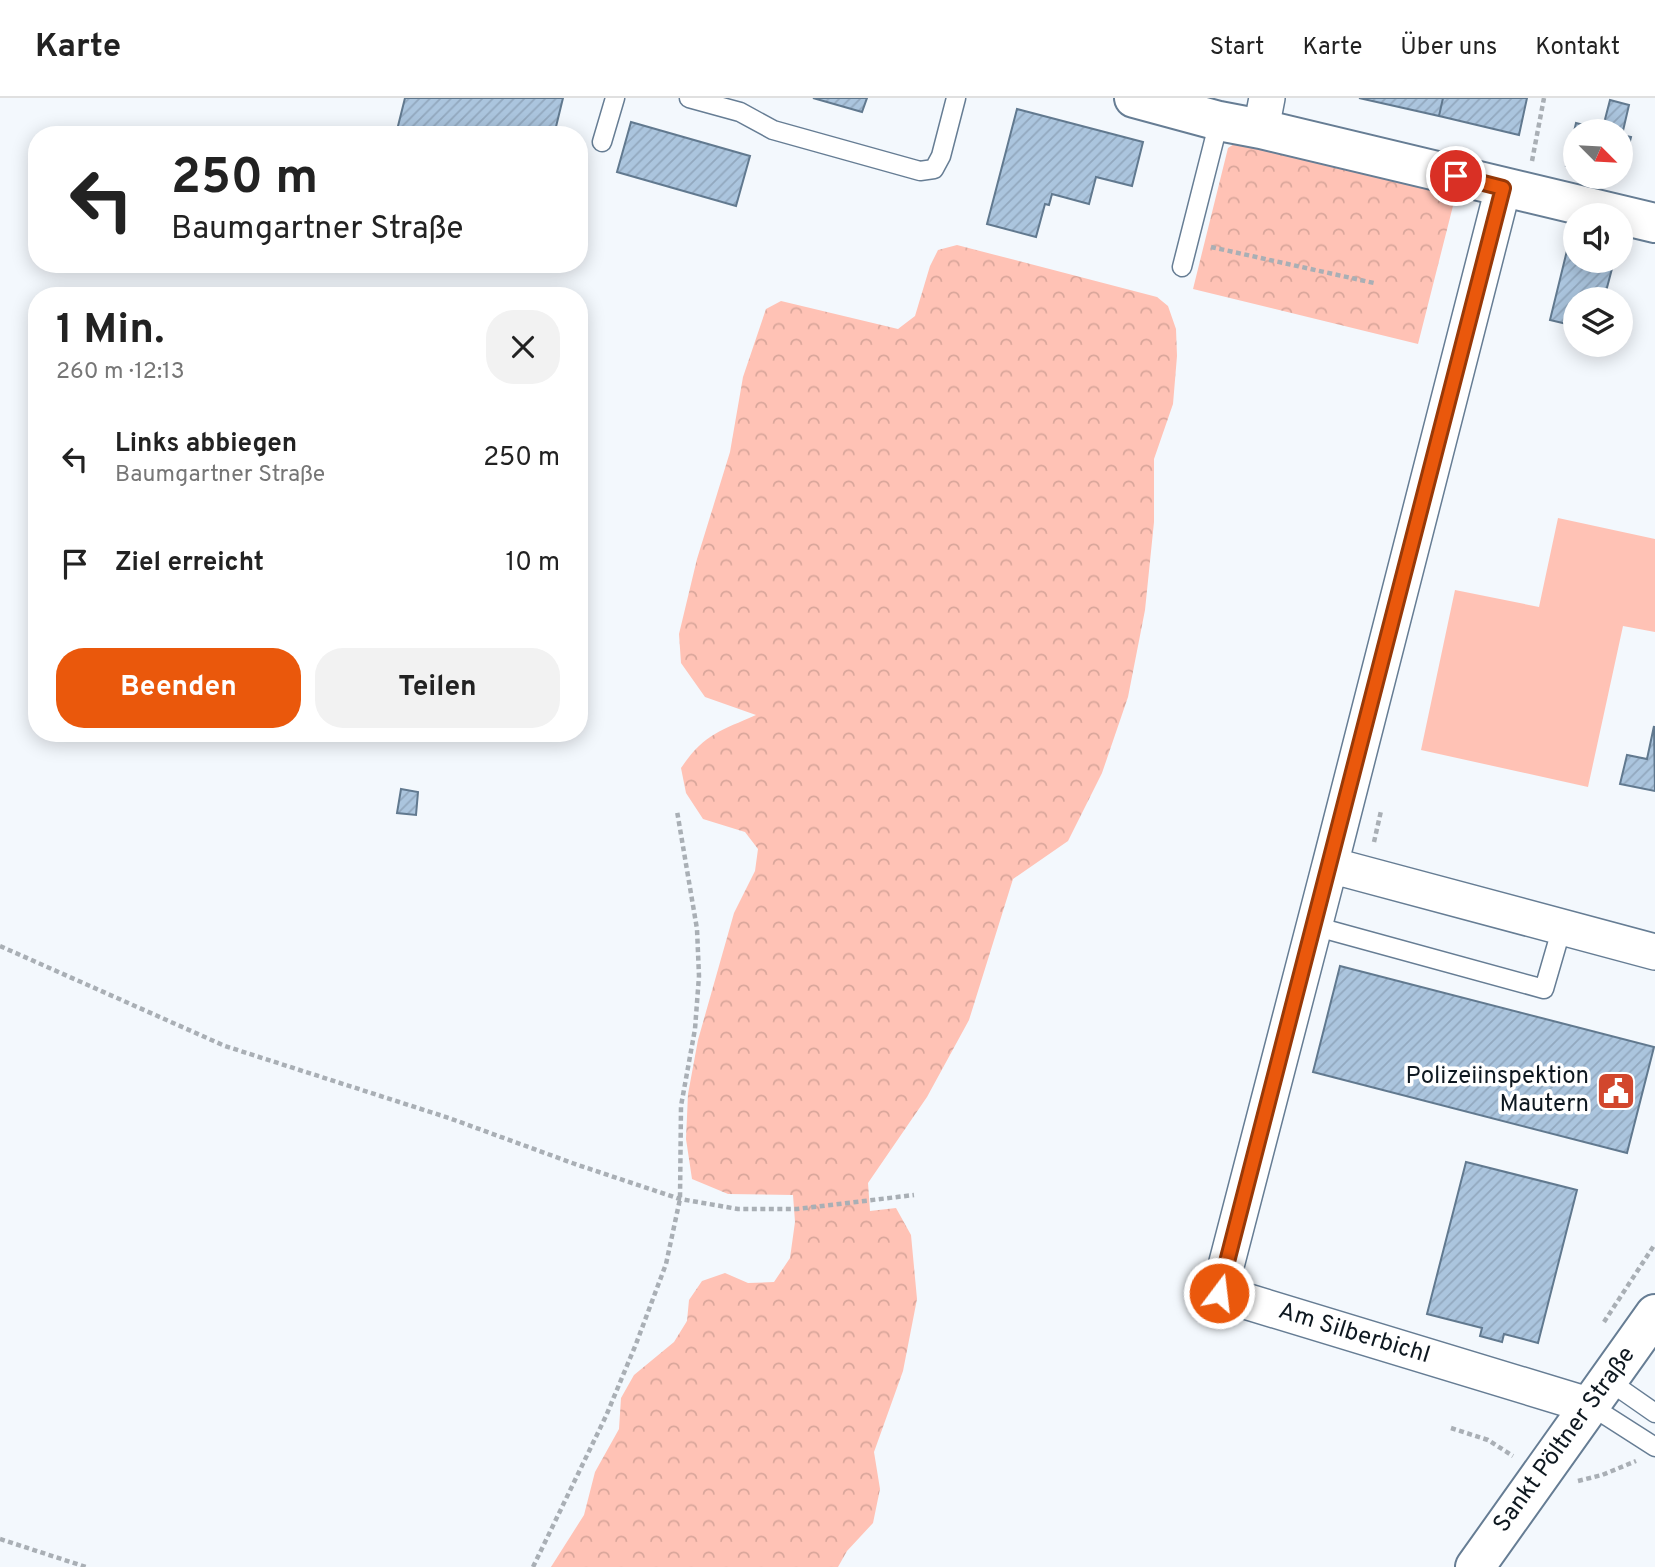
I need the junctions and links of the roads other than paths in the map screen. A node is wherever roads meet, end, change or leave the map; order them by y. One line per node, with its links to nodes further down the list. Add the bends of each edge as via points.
1 (615, 98): 7 (lane)
2 (689, 98): 3 (lane, via 740,112 773,130 920,171 934,169 941,156)
3 (956, 98)
4 (1134, 98): 6 (street)
5 (1264, 113): 6 (street); 8 (street)
6 (1219, 121): 10 (lane)
7 (602, 142)
8 (1517, 178): 9 (street); 11 (street, Am Silberbichl)
9 (1655, 223)
10 (1182, 267)
11 (1330, 865): 12 (street, Am Silberbichl); 13 (street)
12 (1314, 926): 13 (lane, via 1544,989); 16 (street, Am Silberbichl, via 1219,1293)
13 (1562, 927): 14 (street)
14 (1655, 952)
15 (1655, 1314): 16 (street, Sankt Pöltner Straße)
16 (1600, 1393): 17 (lane); 18 (lane); 19 (street, Sankt Pöltner Straße)
17 (1655, 1413)
18 (1655, 1447)
19 (1475, 1567)

